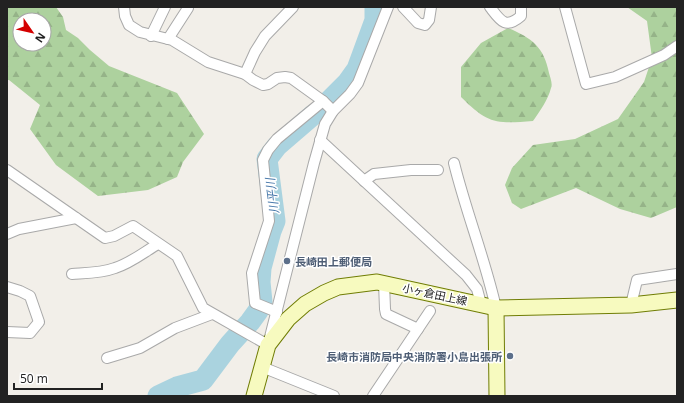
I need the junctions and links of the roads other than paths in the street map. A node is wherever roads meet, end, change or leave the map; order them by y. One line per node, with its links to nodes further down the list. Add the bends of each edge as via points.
1 (124, 7): 11 (street, via 130,25)
2 (165, 7): 11 (street)
3 (293, 7): 14 (street, via 265,36)
4 (388, 7): 16 (street, via 358,83)
5 (403, 7): 6 (street, via 418,23 425,25 429,20)
6 (431, 7)
7 (490, 7): 8 (street, via 500,20 507,23 521,16)
8 (521, 7)
9 (565, 7): 13 (street, via 586,84 615,77 664,56)
10 (188, 8): 12 (street)
11 (151, 36): 12 (street)
12 (168, 39): 14 (street, via 208,62)
13 (677, 46)
14 (245, 74): 15 (street, via 263,85 276,78 291,78)
15 (323, 101): 16 (street); 34 (street, via 277,139 263,160 269,221 252,273 254,296 255,303)
16 (333, 111): 17 (street)
17 (320, 140): 21 (street); 34 (street)
18 (454, 163): 32 (street, via 462,196 489,276)
19 (7, 170): 22 (street)
20 (438, 170): 21 (street, via 374,174)
21 (364, 180): 30 (street, via 466,274 477,289)
22 (76, 218): 23 (street, via 19,229); 24 (street, via 105,238 133,226)
23 (7, 234)
24 (158, 244): 25 (street, via 115,269); 35 (street, via 177,256 203,308)
25 (72, 274)
26 (677, 274): 31 (street, via 637,280)
27 (384, 283): 30 (main road, 小ヶ倉田上線); 36 (street, via 386,314); 38 (main road, 小ヶ倉田上線, via 351,285 324,293 305,304 288,319)
28 (7, 287): 37 (street, via 30,296 40,322 30,333)
29 (677, 300): 31 (main road, 小ヶ倉田上線)
30 (481, 304): 32 (main road, 小ヶ倉田上線)
31 (632, 305): 32 (main road, 小ヶ倉田上線)
32 (496, 308): 44 (main road)
33 (430, 311): 36 (street)
34 (277, 312): 38 (street)
35 (212, 314): 38 (street); 39 (street, via 175,328 140,348)
36 (418, 329): 43 (street)
37 (7, 332)
38 (268, 345): 40 (main road, 小ヶ倉田上線)
39 (107, 358)
40 (262, 367): 41 (main road, 小ヶ倉田上線); 42 (street)
41 (254, 396)
42 (334, 396)
43 (373, 396)
44 (497, 396)

